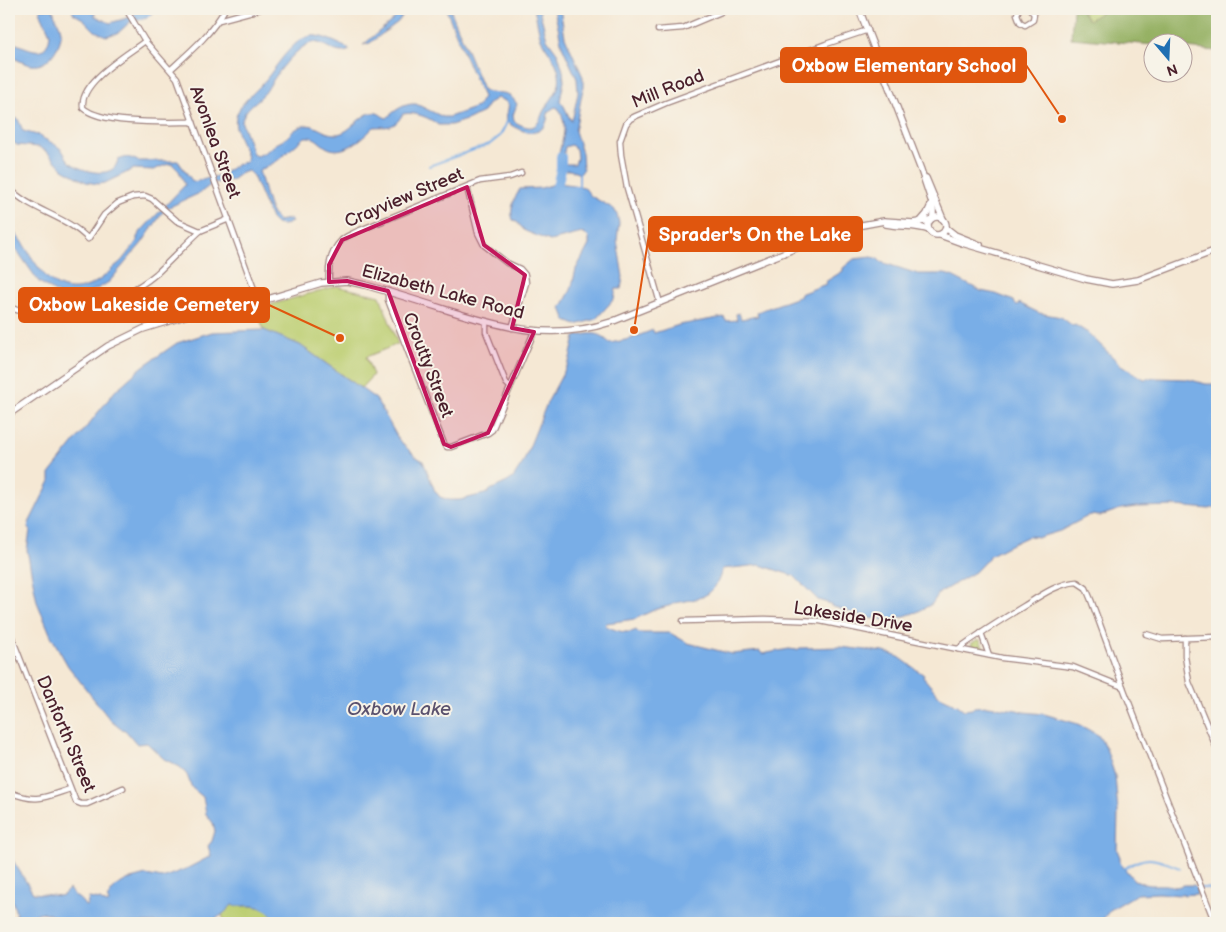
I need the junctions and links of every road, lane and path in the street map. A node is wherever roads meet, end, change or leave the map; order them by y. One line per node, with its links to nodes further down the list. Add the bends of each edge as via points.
1 (225, 9): 8 (street, Avonlea Street)
2 (260, 9): 8 (street)
3 (728, 9): 9 (street, via 683,28)
4 (859, 9): 10 (street)
5 (1019, 9): 6 (street, via 1020,22 1025,25 1033,20 1034,14)
6 (1030, 9)
7 (128, 11): 11 (street)
8 (219, 20): 12 (street, Avonlea Street)
9 (658, 30)
10 (868, 30): 14 (street); 33 (street, Mill Road, via 666,103 626,124 620,141 627,188)
11 (145, 41): 12 (street); 13 (street, via 98,78 83,98 83,108 90,114 117,119)
12 (171, 69): 13 (street, Avonlea Street)
13 (193, 122): 20 (street, Avonlea Street)
14 (921, 170): 18 (street); 21 (street, via 933,190)
15 (521, 173): 16 (street, Crayview Street, via 480,181)
16 (467, 187): 30 (street, Crayview Street, via 342,240 329,265); 36 (street, via 484,245 507,263 520,268 525,275 526,283)
17 (9, 188): 26 (street, via 88,239 104,215 118,203 145,196 177,221)
18 (932, 203): 19 (street); 23 (street)
19 (932, 218): 21 (street, via 938,216); 23 (street, Elizabeth Lake Road); 25 (street)
20 (229, 219): 26 (street); 32 (street, Avonlea Street)
21 (943, 219): 24 (street)
22 (882, 222): 23 (street, Elizabeth Lake Road); 25 (street, Elizabeth Lake Road); 33 (street, Elizabeth Lake Road, via 840,230)
23 (920, 222)
24 (946, 228): 27 (street); 28 (street)
25 (929, 230): 27 (street)
26 (200, 231): 34 (street, via 155,274 107,301 72,309 18,311)
27 (940, 235): 28 (street)
28 (991, 250): 29 (street, via 1086,279 1117,284 1142,279)
29 (1217, 250)
30 (329, 282): 31 (street, Elizabeth Lake Road, via 347,281); 32 (street, Elizabeth Lake Road)
31 (388, 292): 35 (street, Elizabeth Lake Road); 38 (street, Croutty Street, via 388,300 447,447 488,434)
32 (259, 303): 39 (street, Elizabeth Lake Road, via 188,315 130,334)
33 (660, 303): 37 (street, Elizabeth Lake Road, via 590,328)
34 (9, 305)
35 (486, 322): 36 (street, Elizabeth Lake Road); 38 (street, via 486,332)
36 (512, 328): 37 (street, Elizabeth Lake Road)
37 (534, 332): 38 (street)
38 (509, 386)
39 (9, 414)
40 (683, 621): 46 (street, Lakeside Drive, via 765,619 820,622)
41 (9, 630): 51 (street, Danforth Street)
42 (981, 633): 46 (street); 47 (street); 48 (street, via 1040,596 1077,582 1086,588)
43 (1146, 634): 45 (street, via 1162,639)
44 (1217, 637): 45 (street)
45 (1185, 638): 49 (street, via 1189,682)
46 (958, 649): 47 (street, Lakeside Drive)
47 (989, 654): 48 (street, Lakeside Drive, via 1073,667)
48 (1123, 687): 53 (street)
49 (1217, 749)
50 (123, 788): 51 (street, Danforth Street, via 84,804 76,802)
51 (70, 789): 52 (street, via 39,799 26,799)
52 (9, 792)
53 (1215, 923)

